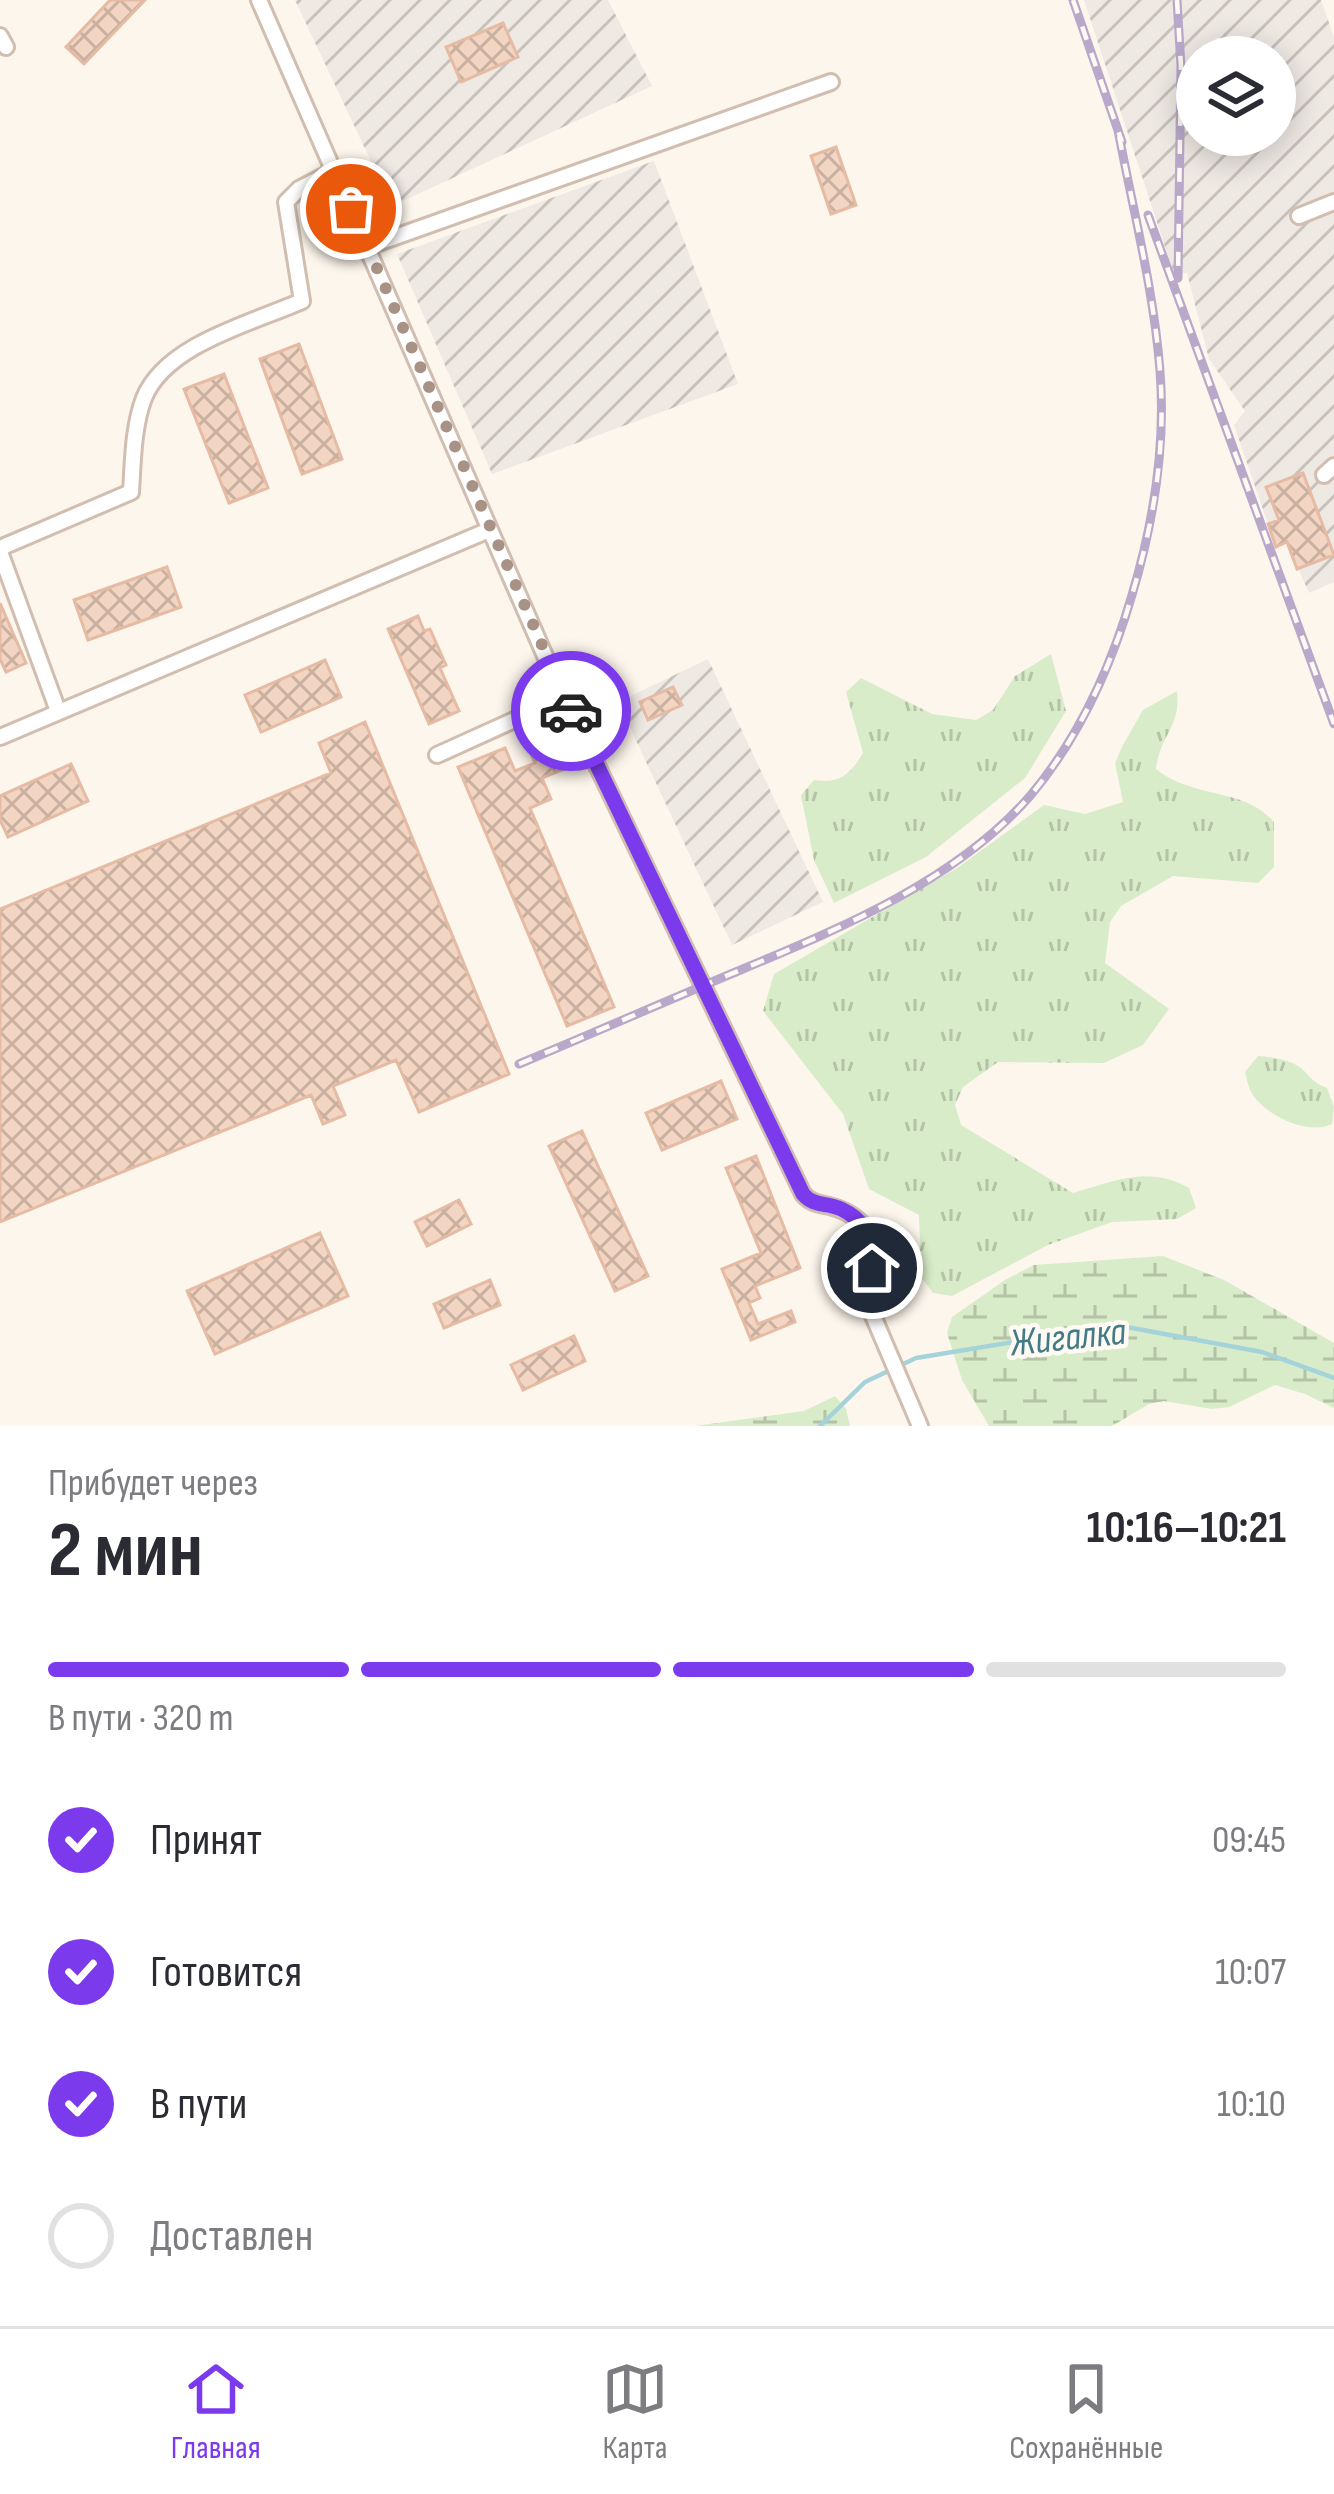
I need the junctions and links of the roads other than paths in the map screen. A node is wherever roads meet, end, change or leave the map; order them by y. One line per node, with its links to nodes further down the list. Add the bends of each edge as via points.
1 (260, 0): 3 (street)
2 (831, 82): 6 (street)
3 (334, 172): 6 (street); 8 (street, via 286,202 302,301 179,354 160,370 142,402 131,492)
4 (1334, 202): 5 (street)
5 (1299, 216)
6 (367, 247): 7 (street)
7 (489, 530): 9 (street); 10 (street)
8 (0, 550): 10 (street)
9 (565, 697): 12 (street); 13 (street, via 803,1194 842,1209 875,1245 862,1290)
10 (58, 711): 11 (street)
11 (0, 737)
12 (437, 755)
13 (920, 1426)

